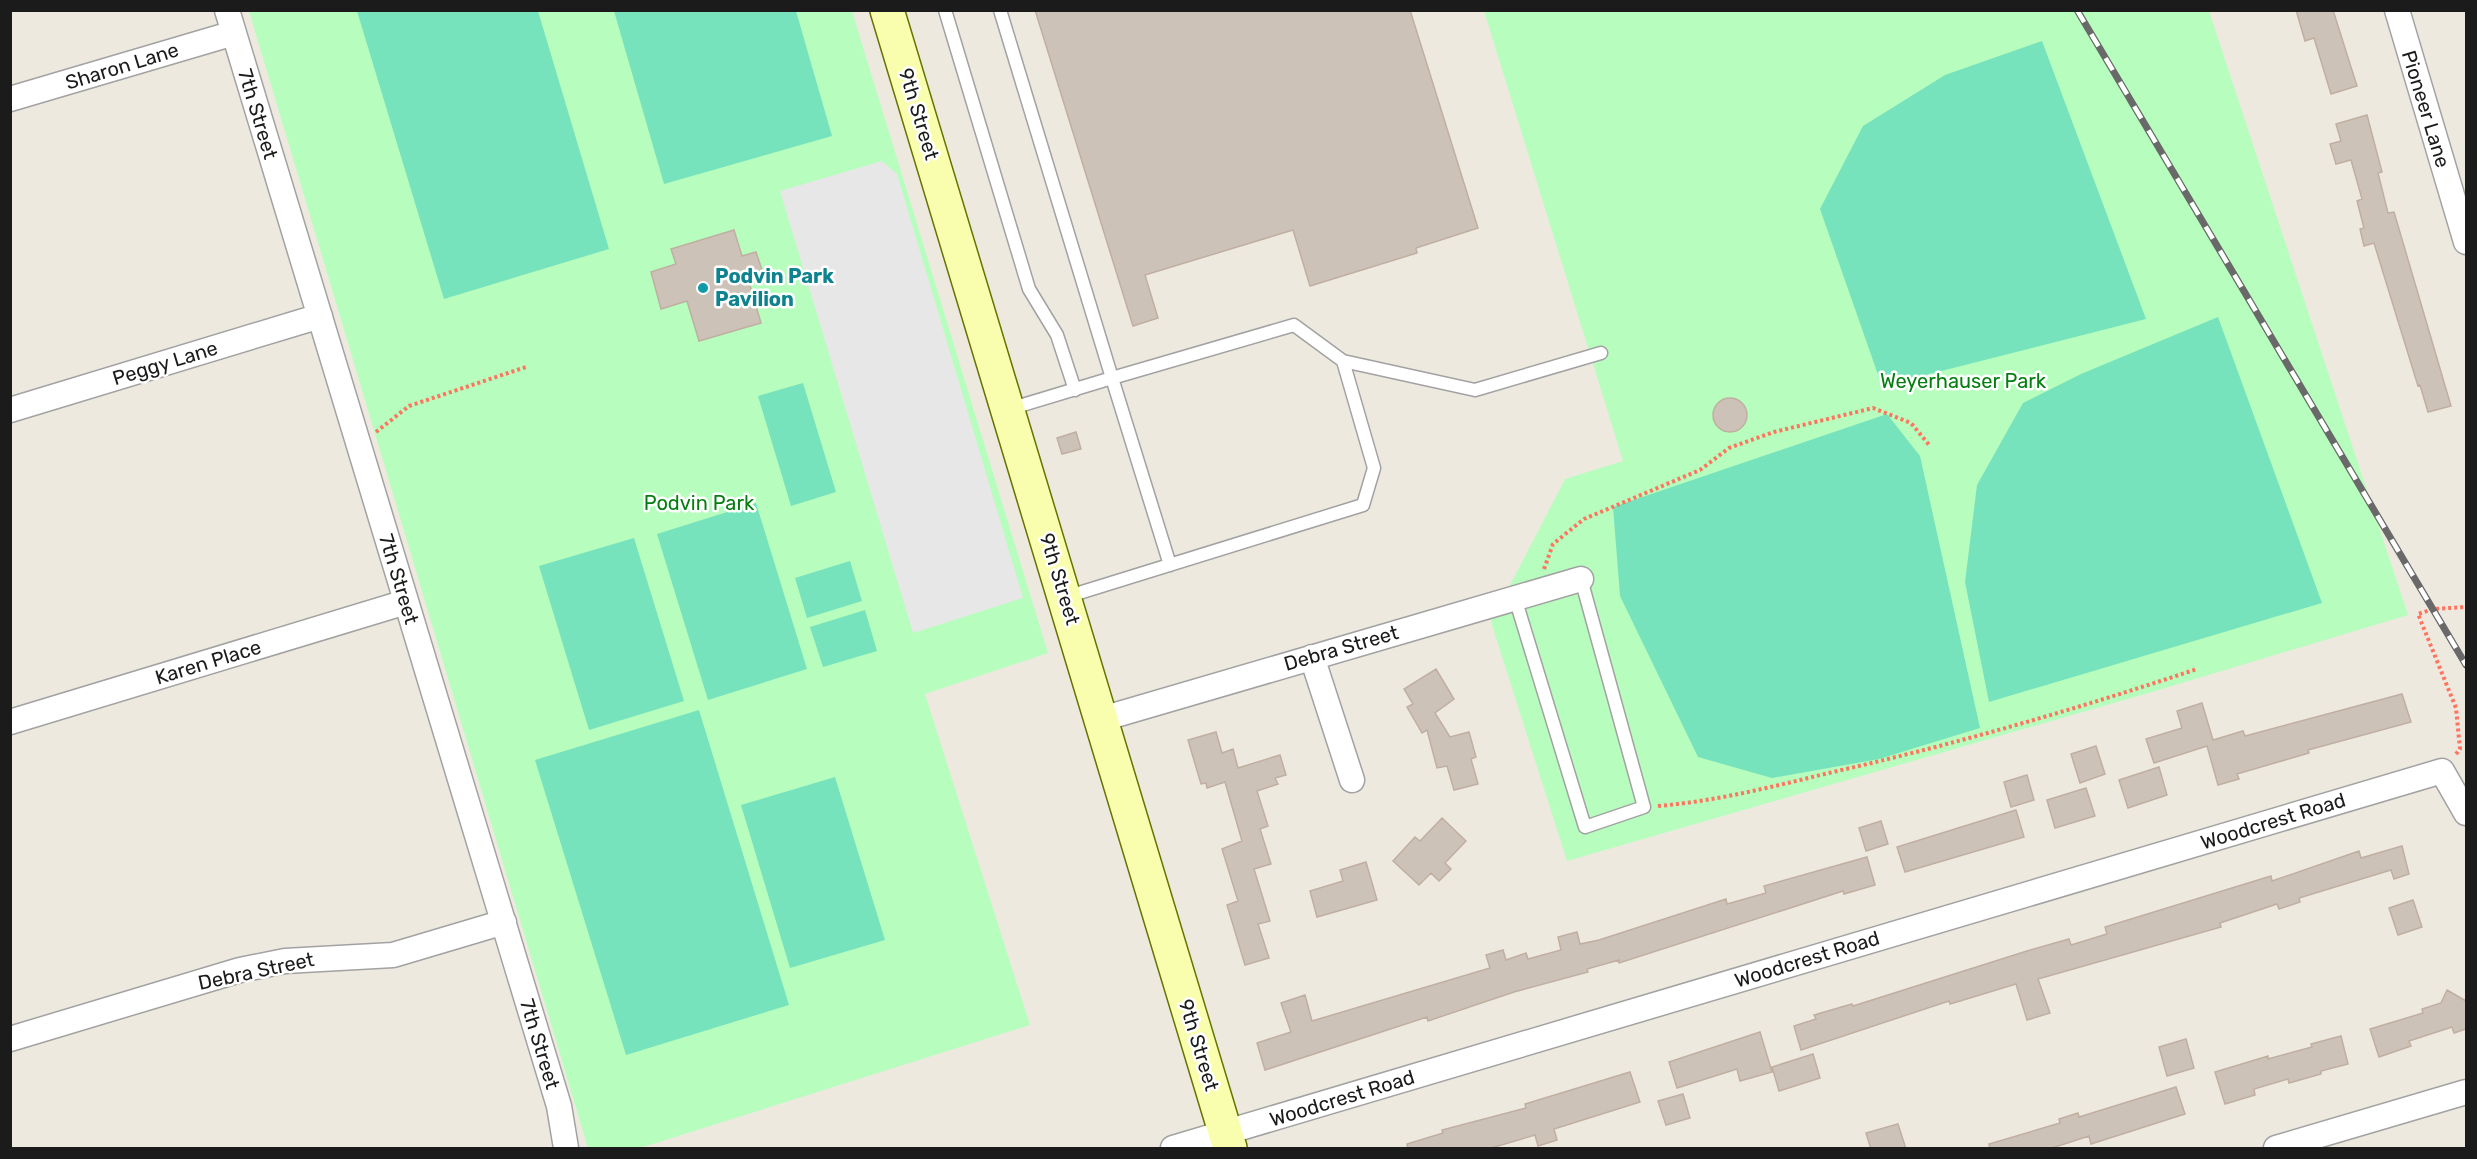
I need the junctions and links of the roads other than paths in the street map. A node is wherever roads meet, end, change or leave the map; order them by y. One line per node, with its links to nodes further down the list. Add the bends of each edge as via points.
1 (887, 10): 13 (street, 9th Street)
2 (945, 10): 12 (lane, via 1029,289 1057,335)
3 (1000, 10): 11 (lane)
4 (2397, 10): 7 (street, Pioneer Lane)
5 (231, 22): 6 (street, Sharon Lane); 8 (street, 7th Street)
6 (10, 99)
7 (2466, 242)
8 (320, 316): 14 (street, Peggy Lane); 19 (street, 7th Street)
9 (1601, 353): 10 (lane, via 1475,390)
10 (1343, 361): 11 (lane, via 1294,325); 15 (lane, via 1374,468 1363,505)
11 (1112, 378): 12 (lane); 15 (lane)
12 (1075, 390): 13 (lane)
13 (1009, 409): 18 (street, 9th Street)
14 (10, 410)
15 (1170, 565): 18 (lane)
16 (1581, 579): 17 (street, Debra Street); 17 (lane, via 1644,807 1585,827)
17 (1525, 595): 20 (street, Debra Street)
18 (1065, 597): 21 (street, 9th Street)
19 (406, 602): 22 (street, Karen Place); 25 (street, 7th Street)
20 (1312, 657): 21 (street, Debra Street); 23 (street)
21 (1102, 719): 28 (street, 9th Street)
22 (10, 722)
23 (1352, 780)
24 (2466, 813): 28 (street, Woodcrest Road, via 2442,771)
25 (504, 922): 26 (street, Debra Street, via 393,955 285,960 240,970); 29 (street, 7th Street, via 559,1106)
26 (10, 1039)
27 (2466, 1092): 31 (street)
28 (1227, 1140): 30 (street, Woodcrest Road)
29 (566, 1149)
30 (1173, 1149)
31 (2276, 1149)

